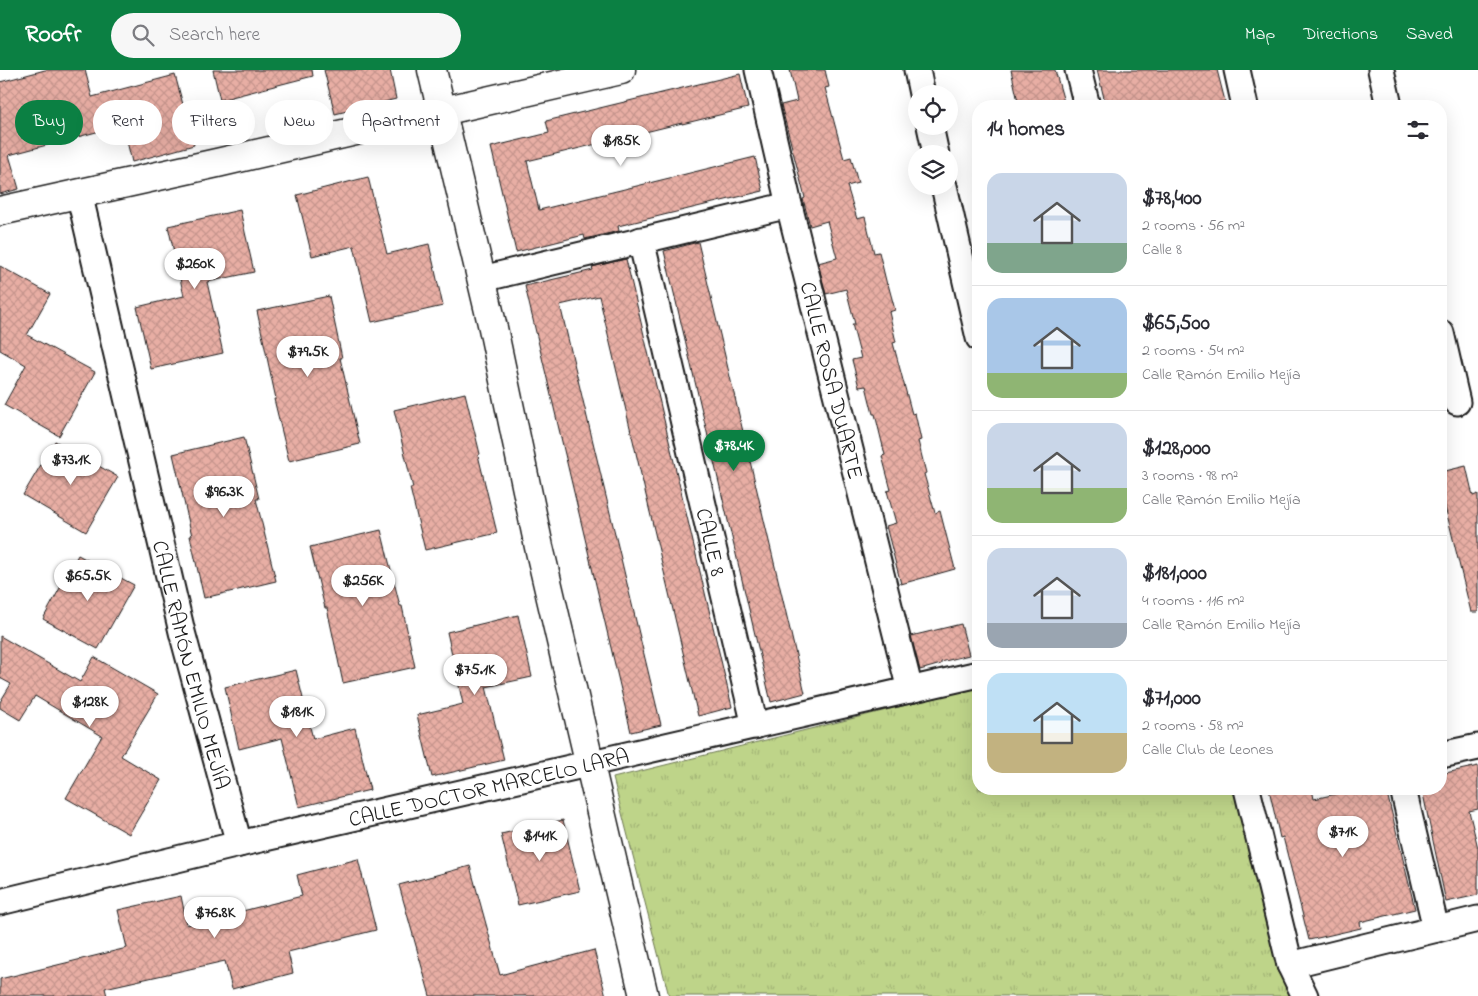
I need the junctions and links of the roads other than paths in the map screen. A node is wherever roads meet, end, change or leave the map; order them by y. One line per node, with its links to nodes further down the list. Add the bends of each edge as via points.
1 (432, 70): 9 (street)
2 (758, 70): 18 (street, CALLE ROSA DUARTE)
3 (917, 70): 8 (street)
4 (1078, 70): 10 (street)
5 (1237, 70): 11 (street)
6 (1381, 70): 12 (street)
7 (609, 71): 13 (street)
8 (920, 85)
9 (439, 100)
10 (1086, 100)
11 (1244, 100)
12 (1388, 100)
13 (458, 107)
14 (343, 134): 16 (street)
15 (449, 145): 21 (street)
16 (79, 193): 19 (street); 33 (street, CALLE RAMÓN EMILIO MEJÍA, via 182,632)
17 (946, 195): 22 (street)
18 (789, 205): 20 (street); 26 (street, CALLE ROSA DUARTE)
19 (0, 211)
20 (642, 240): 21 (street); 27 (street, CALLE 8)
21 (482, 280): 30 (street)
22 (972, 308)
23 (1447, 356): 24 (street)
24 (1459, 402)
25 (972, 676): 26 (street, CALLE DOCTOR MARCELO LARA)
26 (910, 690): 27 (street, CALLE DOCTOR MARCELO LARA)
27 (755, 726): 30 (street, CALLE DOCTOR MARCELO LARA)
28 (1478, 747): 29 (street)
29 (1447, 754)
30 (589, 763): 33 (street, CALLE DOCTOR MARCELO LARA); 38 (street)
31 (1248, 795): 37 (street)
32 (1404, 795): 36 (street)
33 (239, 844): 34 (street, CALLE DOCTOR MARCELO LARA)
34 (0, 902)
35 (1478, 919): 36 (street)
36 (1436, 929): 37 (street)
37 (1290, 965): 39 (street)
38 (644, 996)
39 (1305, 996)

